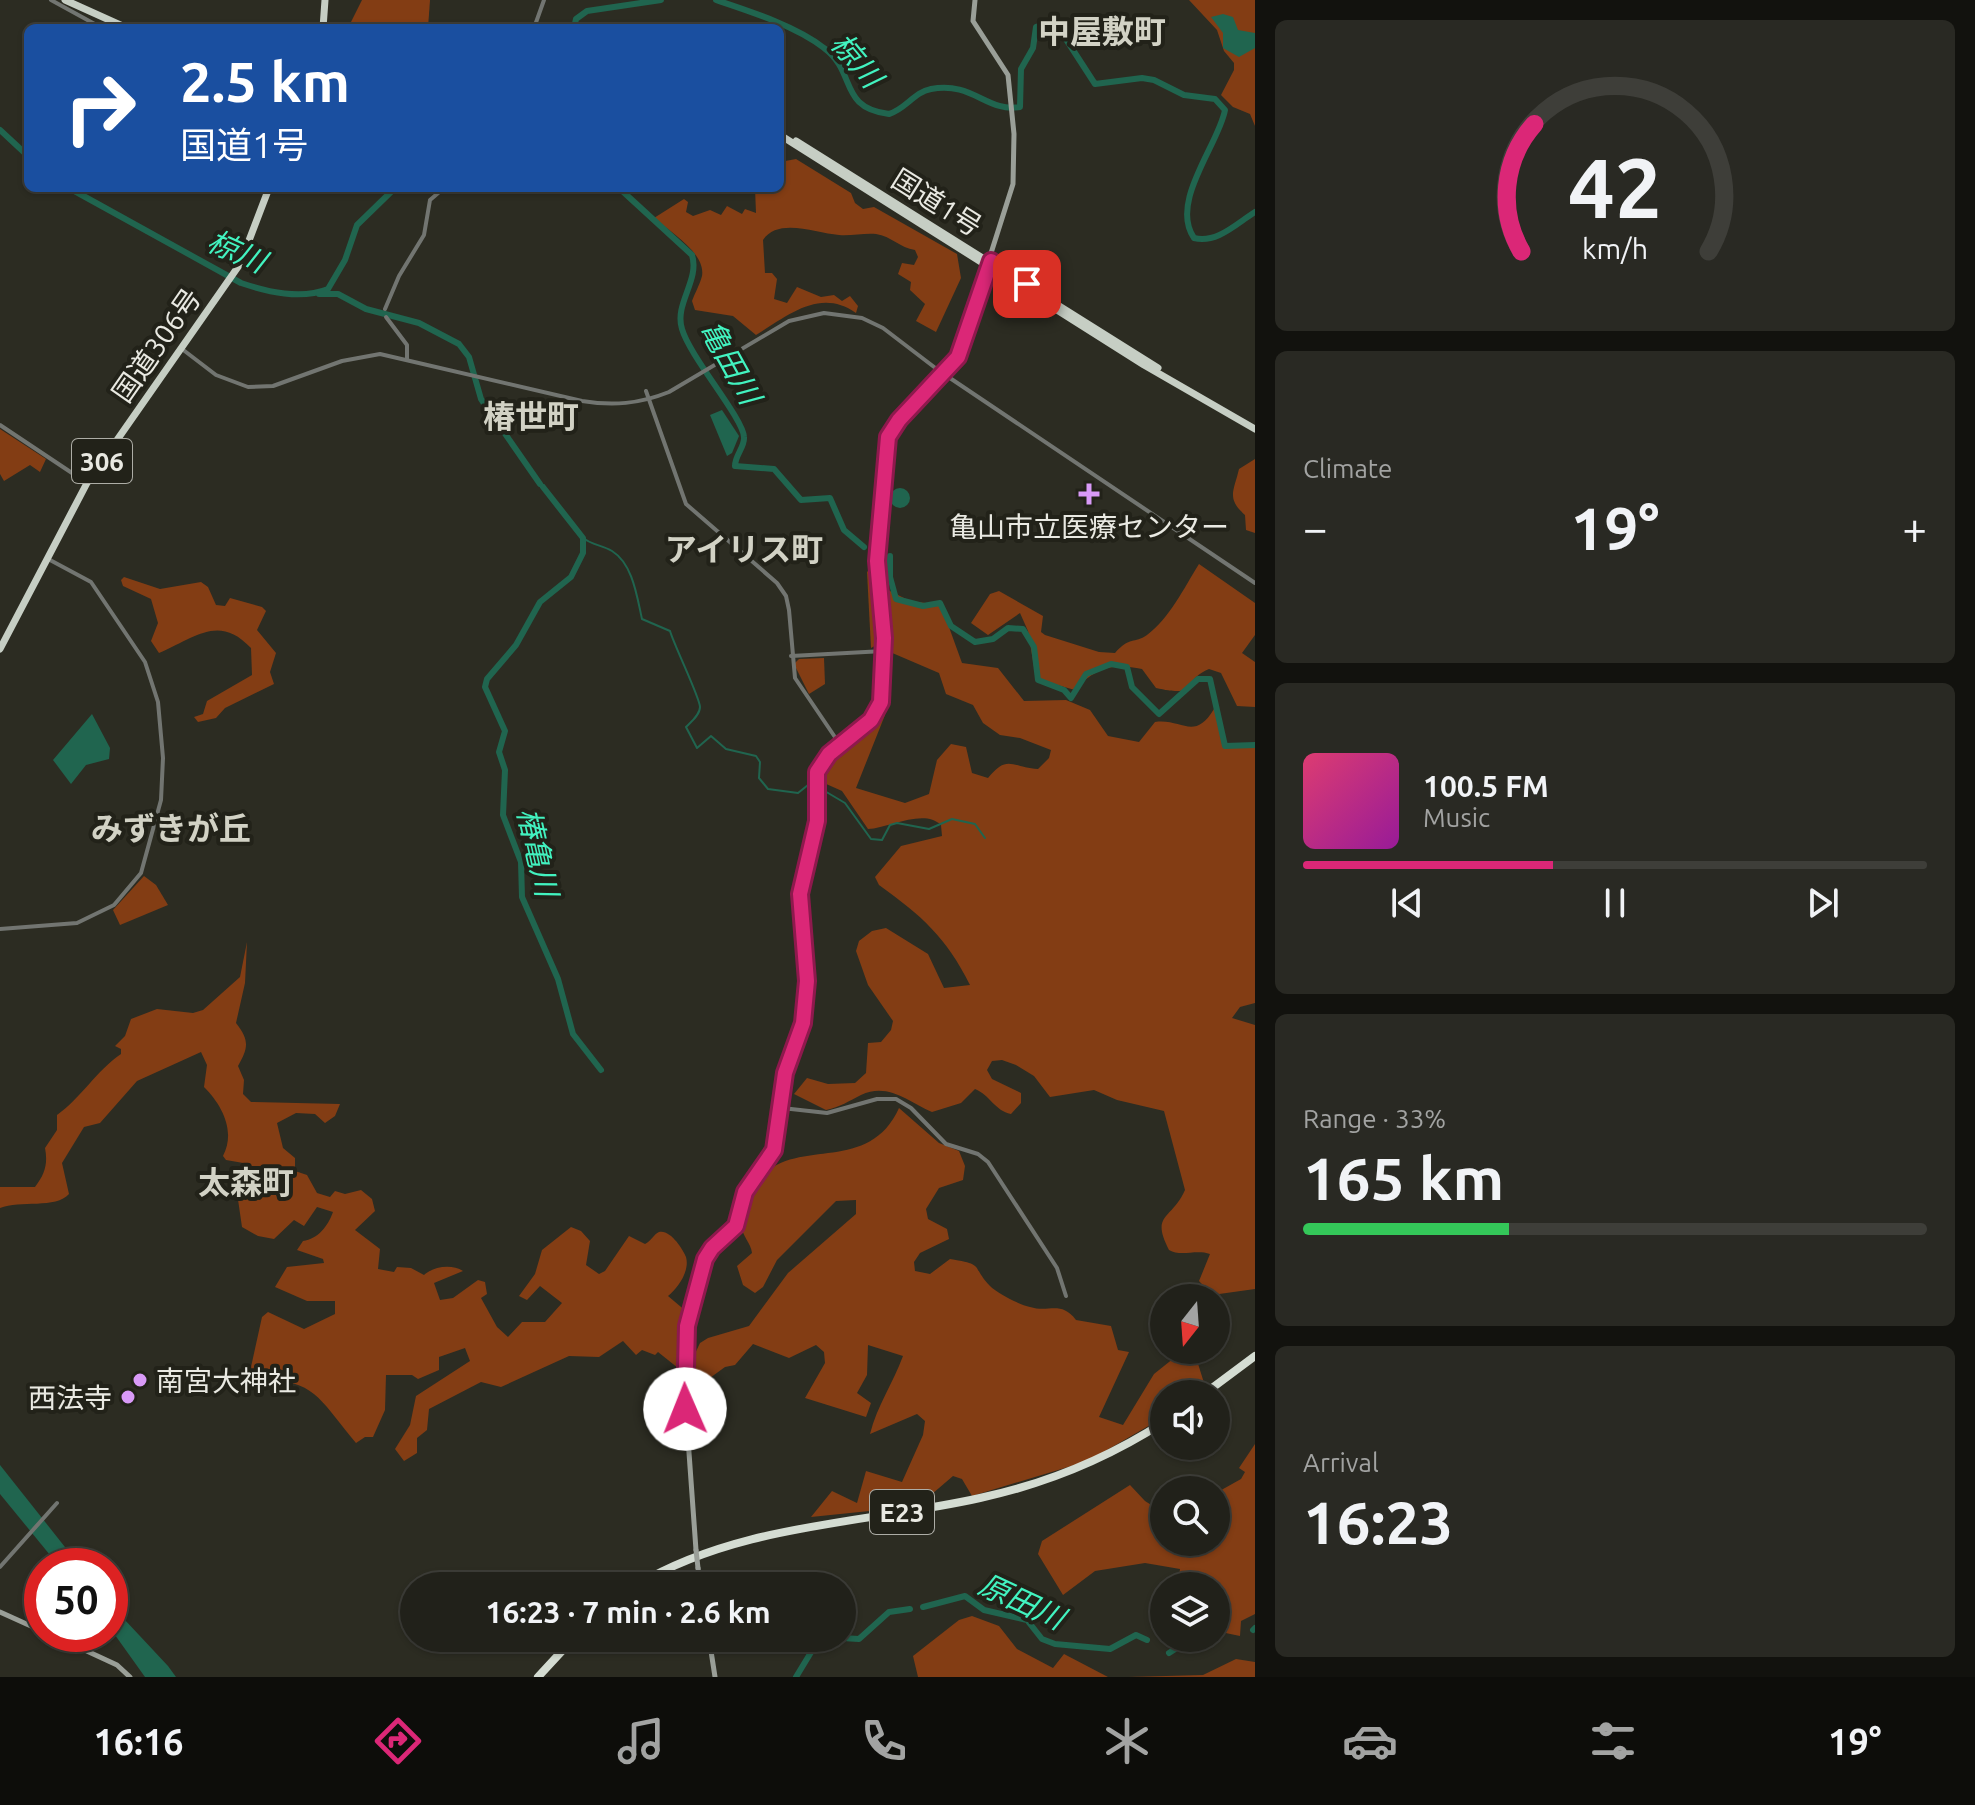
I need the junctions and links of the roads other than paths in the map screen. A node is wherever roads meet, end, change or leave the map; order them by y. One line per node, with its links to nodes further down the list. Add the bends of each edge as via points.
1 (51, 0): 6 (street)
2 (65, 0): 7 (highway)
3 (325, 0): 8 (highway)
4 (544, 0): 9 (street)
5 (975, 0): 13 (main road, via 973,21 1005,67 1013,122 1013,184)
6 (95, 24)
7 (118, 24)
8 (323, 24)
9 (535, 24)
10 (784, 136): 13 (highway, 国道1号)
11 (268, 192): 16 (highway, 国道306号 / 306, via 235,272)
12 (439, 192): 14 (street, via 430,200 423,239)
13 (990, 264): 18 (main road, via 964,343); 22 (highway, 国道1号)
14 (385, 309)
15 (386, 317): 17 (street, via 407,345)
16 (180, 348): 17 (street, via 224,379 258,387 358,357); 23 (highway, 国道306号 / 306)
17 (407, 359): 20 (street, via 603,405)
18 (945, 374): 20 (street, via 878,325 830,313 789,321); 25 (street); 27 (main road, via 888,437 877,561)
19 (646, 391): 20 (street)
20 (649, 400): 28 (street, via 686,504 786,596)
21 (0, 425): 23 (street)
22 (1255, 429)
23 (87, 483): 24 (highway, 国道306号 / 306)
24 (50, 560): 26 (highway, 国道306号 / 306); 30 (street, via 91,582 145,662 158,702 161,800 141,873 114,905 77,923)
25 (1255, 583)
26 (0, 649)
27 (884, 651): 28 (street); 29 (main road, via 878,709)
28 (791, 656): 29 (street, via 795,678)
29 (841, 746): 31 (main road, via 817,772 817,821 800,894 807,981 803,1023 785,1073)
30 (0, 929)
31 (782, 1108): 32 (street, via 827,1113 882,1098 906,1104 946,1144 988,1162 1057,1268); 43 (main road, bridge, via 772,1155 745,1192 734,1229 707,1255 689,1318 684,1383)
32 (1066, 1296)
33 (1255, 1356): 35 (highway)
34 (1255, 1363): 36 (highway)
35 (1223, 1380)
36 (1230, 1381)
37 (1150, 1430): 41 (highway, E23, via 1091,1462 1025,1487 743,1541)
38 (1150, 1436): 42 (highway, E23, via 1026,1491 755,1543)
39 (55, 1505): 40 (street)
40 (0, 1567)
41 (662, 1572)
42 (674, 1572)
43 (698, 1572)
44 (0, 1612): 45 (main road)
45 (24, 1623)
46 (89, 1652): 50 (main road)
47 (554, 1652): 51 (highway)
48 (561, 1652): 52 (highway)
49 (711, 1652): 53 (main road)
50 (130, 1677)
51 (531, 1677)
52 (538, 1677)
53 (715, 1677)

